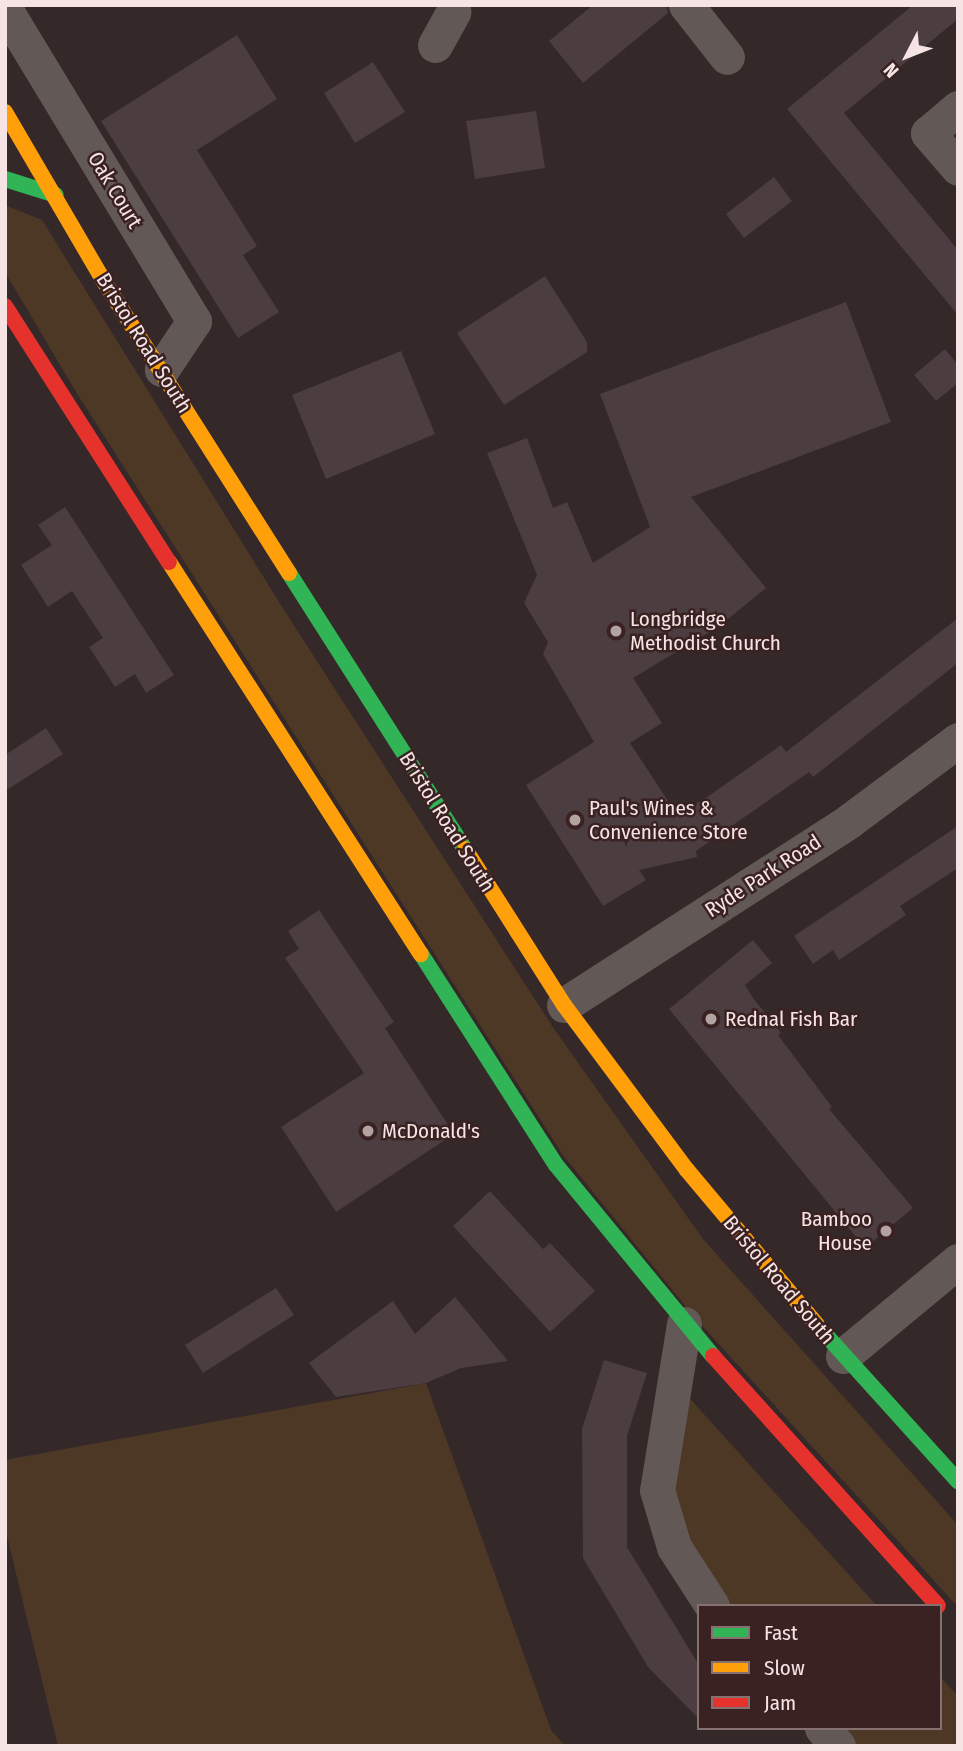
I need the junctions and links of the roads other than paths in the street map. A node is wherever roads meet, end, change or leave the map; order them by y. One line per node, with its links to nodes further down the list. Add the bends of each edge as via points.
1 (686, 5): 5 (street)
2 (450, 8): 4 (street)
3 (5, 9): 12 (street, Oak Court, via 194,321)
4 (435, 45)
5 (727, 57)
6 (958, 108): 8 (street, via 928,133)
7 (5, 112): 10 (highway, Bristol Road South)
8 (958, 168)
9 (5, 179): 10 (highway)
10 (56, 195): 12 (highway, Bristol Road South, via 103,279)
11 (5, 306): 16 (highway, via 556,1165)
12 (162, 369): 14 (highway, Bristol Road South)
13 (958, 740): 14 (street, Ryde Park Road, via 849,821)
14 (564, 1005): 17 (highway, Bristol Road South, via 687,1170)
15 (958, 1261): 17 (street)
16 (684, 1324): 19 (street, via 657,1490 674,1547); 20 (highway)
17 (843, 1356): 18 (highway, Bristol Road South)
18 (958, 1481)
19 (711, 1604)
20 (936, 1604)
21 (824, 1730): 22 (street)
22 (838, 1746)

